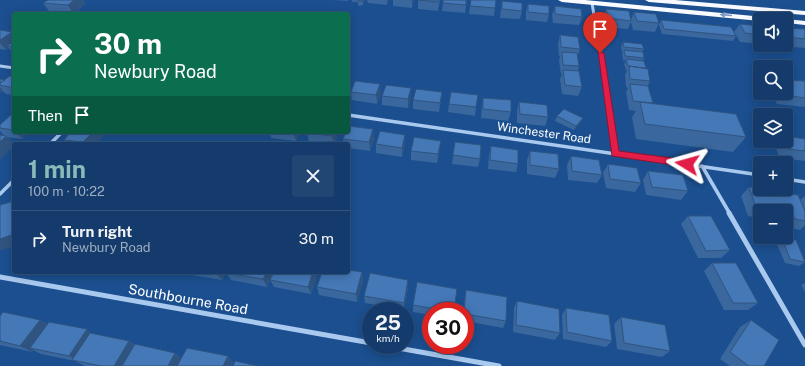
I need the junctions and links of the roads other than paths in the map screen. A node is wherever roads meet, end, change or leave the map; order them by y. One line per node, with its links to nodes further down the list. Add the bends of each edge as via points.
1 (562, 0): 3 (highway)
2 (649, 0): 4 (highway)
3 (592, 3): 5 (highway, one-way to 3); 13 (street)
4 (805, 13)
5 (753, 18)
6 (793, 22): 7 (highway)
7 (805, 23)
8 (0, 66): 9 (street)
9 (12, 68)
10 (350, 115): 13 (street, Winchester Road)
11 (60, 134): 12 (street)
12 (52, 142)
13 (616, 153): 14 (street, Winchester Road)
14 (702, 166): 15 (street, Winchester Road); 22 (street)
15 (753, 174)
16 (793, 180): 18 (street)
17 (12, 182): 19 (street)
18 (805, 182)
19 (0, 194)
20 (0, 278): 21 (street, Southbourne Road)
21 (362, 341)
22 (805, 345)
23 (414, 351): 24 (street)
24 (499, 366)

